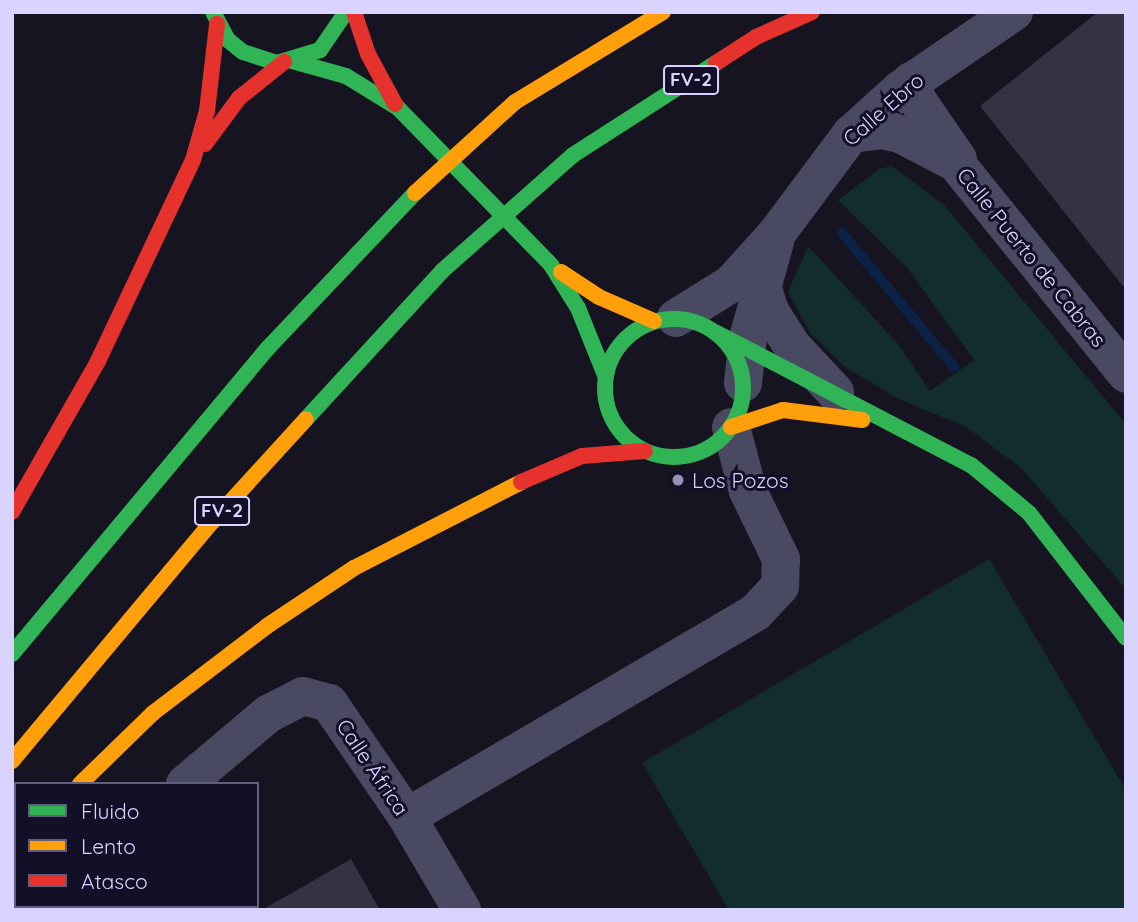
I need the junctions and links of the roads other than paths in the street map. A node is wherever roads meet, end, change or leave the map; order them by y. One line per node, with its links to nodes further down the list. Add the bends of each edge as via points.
1 (346, 12): 7 (main road, via 320,50)
2 (354, 12): 9 (main road, via 368,54)
3 (663, 12): 26 (main road, via 515,102 389,216 267,349)
4 (812, 12): 27 (main road, FV-2, via 756,37 573,155 442,271 212,522)
5 (1014, 12): 8 (street, Calle Ebro)
6 (215, 18): 7 (main road, via 243,52); 11 (main road, via 207,111)
7 (288, 62): 9 (main road, via 346,76); 11 (main road, via 239,98)
8 (911, 81): 10 (street, Calle Ebro); 12 (street, via 916,98)
9 (398, 108): 14 (main road)
10 (851, 134): 12 (street, Calle Puerto de Cabras, via 881,130 913,138); 13 (street, Calle Ebro)
11 (193, 160): 24 (main road, via 98,361)
12 (969, 175): 18 (street, Calle Puerto de Cabras)
13 (777, 233): 15 (street, Calle Ebro); 16 (street, Calle Ebro, via 732,283)
14 (551, 265): 16 (main road, via 599,297); 19 (main road, via 578,308)
15 (762, 285): 17 (street, Calle Ebro); 20 (street, via 770,311 792,346)
16 (665, 319): 17 (main road); 19 (main road, via 621,342)
17 (735, 356): 20 (main road); 22 (main road, via 739,412)
18 (1126, 374)
19 (605, 375): 23 (main road, via 604,390 614,425)
20 (836, 393): 21 (main road)
21 (889, 425): 22 (main road, via 827,412 783,410); 25 (main road, via 971,465 1001,488 1028,513)
22 (731, 427): 23 (main road, via 718,441 690,456 664,457); 30 (street, via 748,491 781,559 780,586 755,613)
23 (645, 451): 28 (main road, via 582,456 548,468 354,568 267,626 153,713)
24 (12, 512)
25 (1126, 638)
26 (12, 654)
27 (12, 761)
28 (82, 782)
29 (187, 782): 30 (street, Calle África, via 268,714 303,696 329,703)
30 (407, 817): 31 (street, Calle África)
31 (462, 910)

